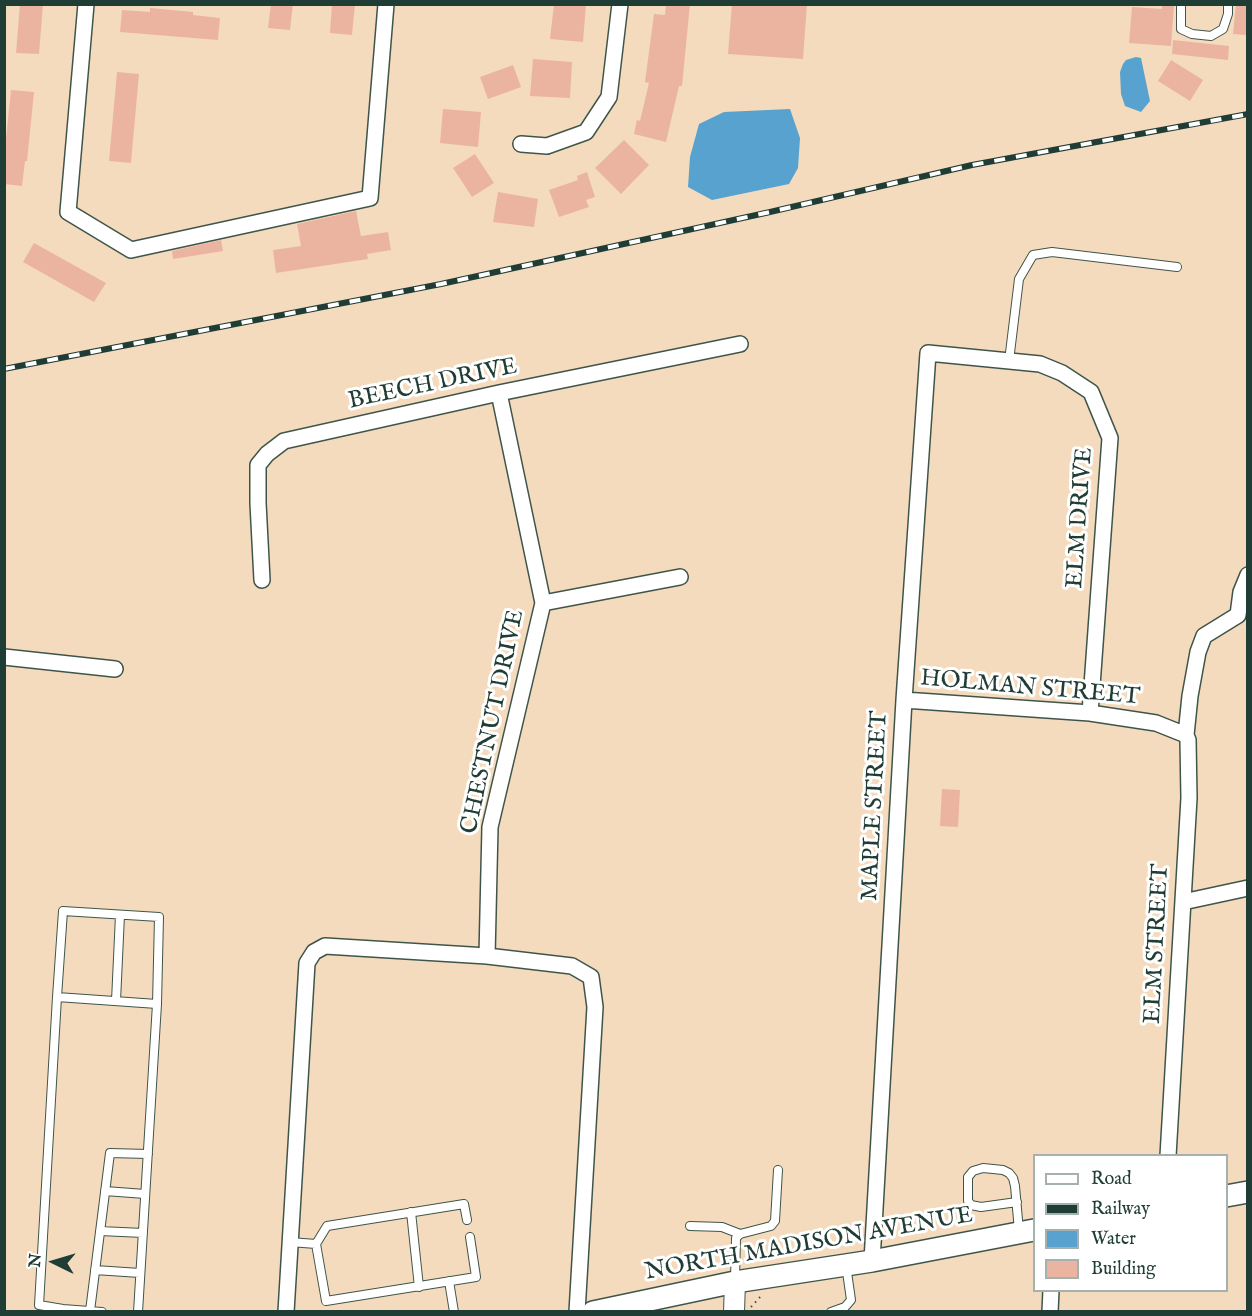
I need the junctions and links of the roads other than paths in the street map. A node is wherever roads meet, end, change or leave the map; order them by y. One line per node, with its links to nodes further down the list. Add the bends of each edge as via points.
1 (86, 4): 2 (street, via 68,212 131,250 370,198)
2 (386, 4)
3 (620, 4): 6 (street, via 609,97 586,132 547,146)
4 (1181, 4): 5 (lane, via 1181,29 1211,36 1223,29)
5 (1228, 4)
6 (521, 144)
7 (1177, 267): 10 (lane, via 1052,252 1033,255 1019,279)
8 (740, 344): 11 (street, BEECH DRIVE)
9 (928, 354): 10 (street, ELM DRIVE); 18 (street, MAPLE STREET)
10 (1009, 361): 19 (street, ELM DRIVE, via 1040,364 1091,392 1110,438)
11 (499, 393): 14 (street, BEECH DRIVE, via 284,441 267,454 258,465); 15 (street, CHESTNUT DRIVE)
12 (1248, 575): 20 (street, ELM STREET, via 1238,615 1204,636 1198,652)
13 (680, 577): 15 (street)
14 (262, 580)
15 (543, 603): 24 (street, CHESTNUT DRIVE, via 490,827)
16 (4, 657): 17 (street)
17 (115, 669)
18 (904, 700): 19 (street, HOLMAN STREET); 46 (street, MAPLE STREET)
19 (1090, 713): 20 (street, HOLMAN STREET, via 1156,723)
20 (1186, 735): 22 (street, ELM STREET, via 1189,798)
21 (1248, 888): 22 (street)
22 (1183, 902): 29 (street, ELM STREET)
23 (120, 915): 25 (lane, via 63,911); 26 (lane); 27 (lane, via 159,917)
24 (487, 956): 44 (street, via 325,946 307,963); 59 (street, via 572,966 591,976 595,1007)
25 (57, 998): 26 (lane); 54 (lane, via 39,1305)
26 (116, 1001): 27 (lane)
27 (157, 1004): 28 (lane)
28 (147, 1154): 31 (lane, via 110,1153); 33 (lane)
29 (1168, 1154)
30 (778, 1170): 42 (lane, via 775,1221 765,1229)
31 (105, 1191): 33 (lane); 39 (lane)
32 (1248, 1192): 34 (main road)
33 (145, 1194): 41 (lane)
34 (1228, 1196)
35 (1017, 1202): 35 (lane, via 1009,1173 983,1168 968,1177 971,1205); 40 (lane)
36 (411, 1212): 37 (lane, via 464,1204); 45 (lane, via 327,1226); 52 (lane)
37 (467, 1220)
38 (690, 1226): 42 (lane, via 722,1227)
39 (100, 1231): 41 (lane); 48 (lane)
40 (1027, 1231): 46 (main road, NORTH MADISON AVENUE)
41 (143, 1233): 49 (lane)
42 (740, 1234): 51 (lane, via 736,1238)
43 (470, 1237): 50 (lane, via 476,1277)
44 (290, 1242): 45 (lane); 57 (street)
45 (316, 1244): 52 (lane, via 326,1301)
46 (872, 1261): 47 (main road, NORTH MADISON AVENUE)
47 (846, 1265): 51 (main road, NORTH MADISON AVENUE); 62 (lane, via 850,1300)
48 (95, 1270): 49 (lane); 54 (lane)
49 (141, 1273): 56 (lane)
50 (449, 1281): 52 (lane); 58 (lane)
51 (735, 1282): 60 (main road, NORTH MADISON AVENUE); 61 (street)
52 (419, 1287)
53 (1051, 1292): 63 (street)
54 (90, 1311): 55 (lane)
55 (102, 1311)
56 (138, 1311)
57 (286, 1311)
58 (454, 1311)
59 (577, 1311)
60 (593, 1311)
61 (734, 1311)
62 (831, 1311)
63 (1050, 1311)

